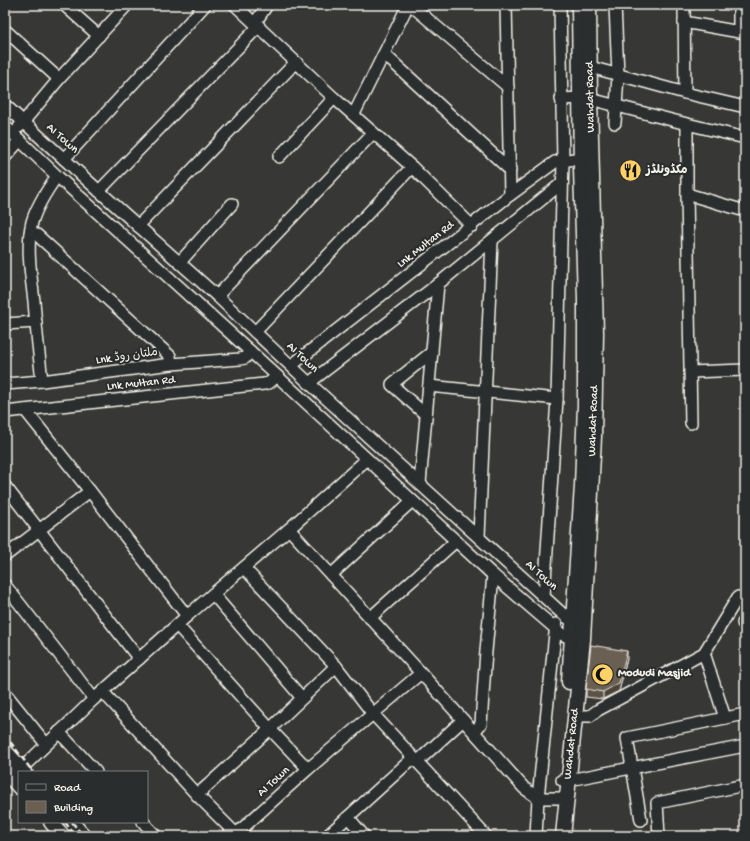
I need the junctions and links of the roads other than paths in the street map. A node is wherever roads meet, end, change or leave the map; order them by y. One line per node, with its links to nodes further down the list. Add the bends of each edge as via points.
1 (64, 5): 18 (street)
2 (127, 5): 18 (street)
3 (205, 5): 43 (street)
4 (235, 5): 15 (street)
5 (268, 5): 15 (street)
6 (410, 5): 19 (street); 24 (street)
7 (506, 5): 24 (street)
8 (560, 5): 28 (street)
9 (579, 5): 21 (main road, Wahdat Road)
10 (589, 5): 21 (main road, Wahdat Road)
11 (616, 5): 22 (street)
12 (684, 5): 14 (street)
13 (739, 5): 17 (street)
14 (684, 22): 17 (street); 25 (street)
15 (257, 25): 20 (street); 49 (street)
16 (5, 30): 23 (street)
17 (742, 32)
18 (99, 36): 23 (street)
19 (384, 54): 32 (street); 46 (street)
20 (296, 62): 26 (street); 54 (street)
21 (585, 67): 22 (street); 27 (main road, Wahdat Road)
22 (618, 75): 25 (street); 29 (street)
23 (59, 79): 33 (street)
24 (508, 86): 46 (street)
25 (685, 93): 31 (street)
26 (334, 98): 32 (street); 41 (street)
27 (585, 98): 28 (street); 29 (street); 42 (main road, Wahdat Road); 105 (main road, Wahdat Road, via 595,297 595,399 593,468)
28 (561, 99): 44 (street)
29 (616, 105): 34 (street); 35 (street)
30 (5, 106): 33 (street, AI Town)
31 (745, 107)
32 (354, 114): 37 (street)
33 (23, 122): 38 (street); 43 (street, AI Town)
34 (615, 123)
35 (687, 124): 39 (street); 50 (street)
36 (5, 126): 38 (street)
37 (373, 133): 45 (street); 60 (street)
38 (17, 137): 40 (street); 47 (street)
39 (745, 138)
40 (5, 157)
41 (279, 157)
42 (581, 158): 44 (street, Lnk Multan Rd); 105 (main road, Wahdat Road, via 585,405)
43 (64, 159): 49 (street, AI Town)
44 (562, 160): 48 (street); 51 (street, Lnk Multan Rd, via 555,162)
45 (412, 167): 55 (street); 63 (street)
46 (510, 170): 51 (street)
47 (57, 176): 56 (street, via 36,211); 64 (street)
48 (562, 183): 57 (street); 78 (street)
49 (99, 192): 54 (street, AI Town)
50 (687, 194): 53 (street); 69 (street)
51 (510, 195): 55 (street, Lnk Multan Rd)
52 (232, 204): 58 (street)
53 (745, 211)
54 (138, 226): 58 (street, AI Town)
55 (472, 226): 67 (street, Lnk Multan Rd)
56 (30, 234): 61 (street); 66 (street, via 37,234 170,356)
57 (492, 241): 59 (street); 77 (street)
58 (180, 262): 60 (street, AI Town)
59 (438, 284): 65 (street); 73 (street)
60 (217, 296): 63 (street, AI Town)
61 (36, 322): 62 (street); 72 (street)
62 (5, 324)
63 (255, 332): 67 (street, AI Town)
64 (250, 351): 66 (street, Lnk ملتان روڈ, via 245,358 240,359); 71 (street)
65 (432, 352): 76 (street); 81 (street, via 392,384)
66 (171, 364): 72 (street, Lnk ملتان روڈ)
67 (292, 365): 70 (street, AI Town)
68 (745, 370): 69 (street)
69 (690, 372): 82 (street)
70 (300, 374): 73 (street, AI Town); 75 (street)
71 (277, 376): 75 (street); 79 (street, Lnk Multan Rd, via 264,384)
72 (42, 381): 74 (street, Lnk ملتان روڈ)
73 (309, 382): 84 (street, AI Town)
74 (5, 384)
75 (288, 386): 83 (street)
76 (429, 386): 77 (street); 81 (street)
77 (485, 392): 78 (street); 92 (street)
78 (557, 399): 100 (street)
79 (25, 410): 80 (street, Lnk Multan Rd); 88 (street)
80 (5, 412)
81 (426, 415): 86 (street)
82 (691, 423)
83 (367, 459): 85 (street); 90 (street)
84 (398, 463): 85 (street); 86 (street, AI Town)
85 (386, 476): 89 (street)
86 (420, 483): 92 (street, AI Town)
87 (5, 486): 91 (street)
88 (90, 491): 91 (street); 103 (street)
89 (412, 501): 93 (street); 96 (street)
90 (289, 529): 95 (street); 96 (street)
91 (39, 530): 94 (street); 110 (street)
92 (479, 536): 100 (street, AI Town)
93 (456, 541): 97 (street); 104 (street)
94 (5, 556)
95 (244, 568): 99 (street); 111 (street)
96 (330, 575): 104 (street)
97 (493, 575): 107 (street); 124 (street, via 481,724)
98 (5, 585): 116 (street)
99 (213, 594): 103 (street); 115 (street)
100 (544, 596): 102 (street, AI Town)
101 (738, 597): 109 (street)
102 (558, 609): 105 (street, AI Town, via 568,618); 107 (street)
103 (187, 616): 106 (street)
104 (370, 618): 112 (street)
105 (579, 621): 108 (main road, Wahdat Road)
106 (177, 625): 110 (street); 122 (street)
107 (556, 628): 108 (street, via 563,635); 138 (street)
108 (578, 638): 119 (main road, Wahdat Road); 134 (main road, Wahdat Road)
109 (704, 654): 119 (street, via 590,716); 120 (street)
110 (139, 658): 113 (street)
111 (336, 666): 115 (street); 117 (street)
112 (421, 673): 117 (street, AI Town); 121 (street)
113 (103, 692): 116 (street); 137 (street)
114 (5, 693): 125 (street)
115 (302, 698): 122 (street)
116 (94, 699): 123 (street)
117 (373, 714): 128 (street); 130 (street, AI Town)
118 (745, 714): 120 (street)
119 (575, 716): 134 (main road, Wahdat Road)
120 (725, 718): 129 (street, via 628,737)
121 (463, 720): 124 (street); 128 (street)
122 (270, 729): 130 (street); 137 (street)
123 (59, 732): 125 (street); 133 (street)
124 (474, 732): 138 (street, via 524,788)
125 (46, 744): 131 (street)
126 (745, 746): 129 (street)
127 (5, 751): 131 (main road)
128 (415, 760): 140 (street); 151 (street)
129 (632, 768): 134 (street); 141 (street)
130 (308, 769): 145 (street, AI Town)
131 (22, 770)
132 (5, 771): 136 (main road)
133 (95, 771)
134 (565, 780): 139 (main road, Wahdat Road); 154 (main road, Wahdat Road)
135 (745, 785): 155 (street, via 657,803)
136 (18, 786)
137 (197, 795): 145 (street)
138 (538, 798): 139 (street); 152 (street)
139 (560, 798): 153 (main road, Wahdat Road)
140 (348, 817): 149 (street); 150 (street)
141 (641, 820)
142 (52, 823): 146 (main road)
143 (72, 823): 147 (main road)
144 (144, 823): 148 (street)
145 (236, 835)
146 (63, 836)
147 (84, 836)
148 (156, 836)
149 (327, 836)
150 (364, 836)
151 (486, 836)
152 (536, 836)
153 (556, 836)
154 (563, 836)
155 (660, 836)

